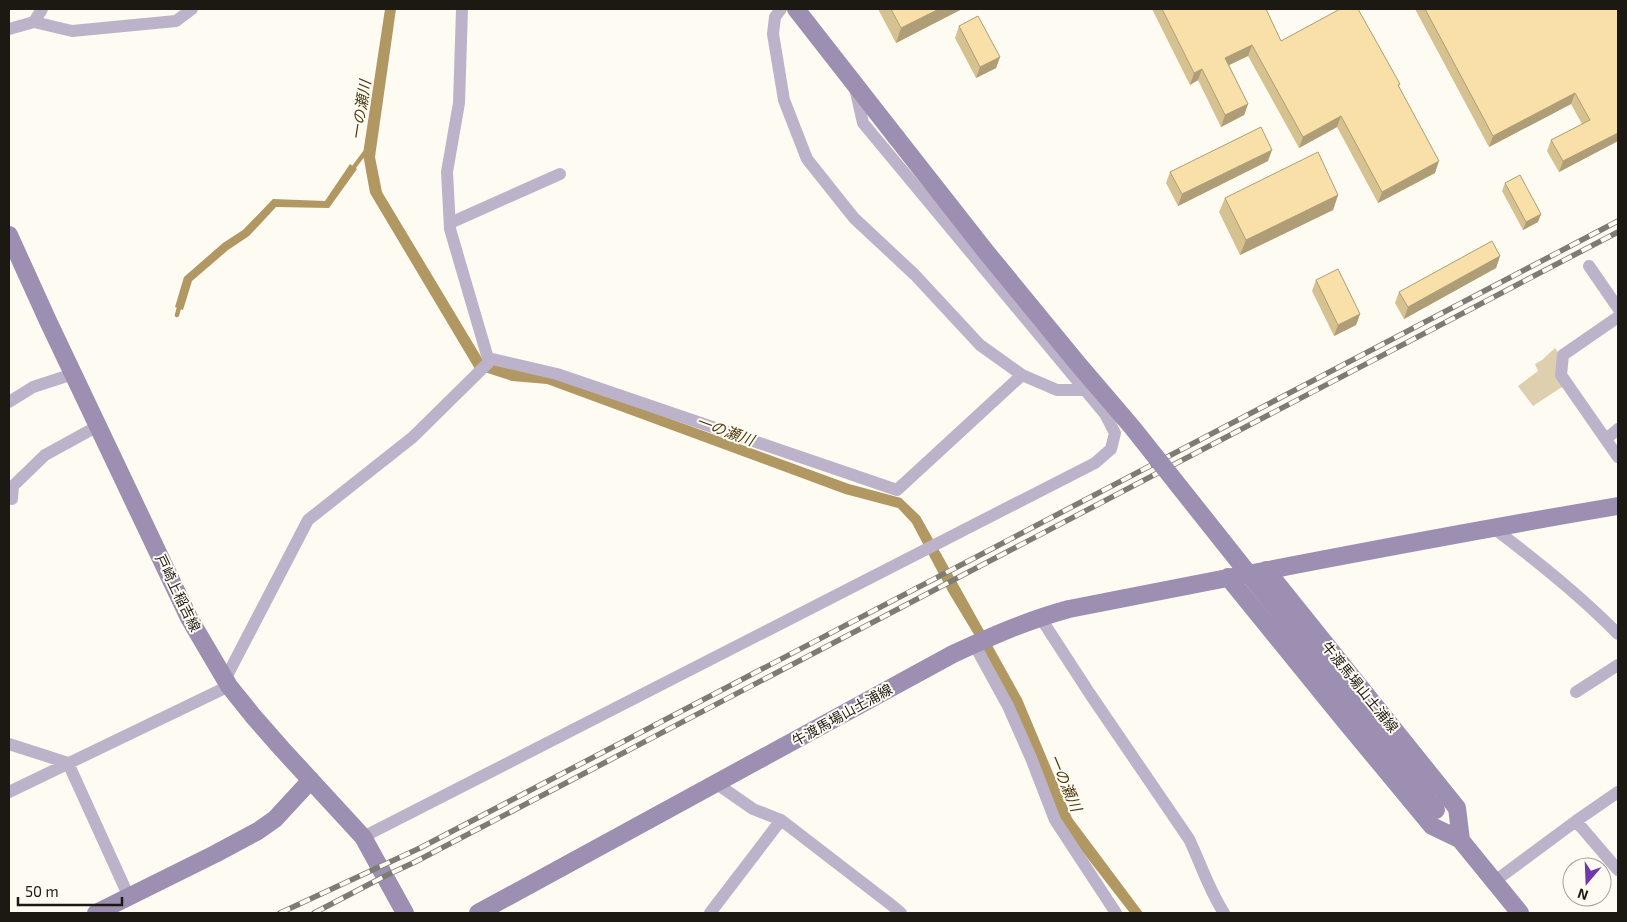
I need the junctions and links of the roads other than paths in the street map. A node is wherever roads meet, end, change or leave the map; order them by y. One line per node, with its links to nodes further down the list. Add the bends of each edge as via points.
1 (42, 9): 6 (street)
2 (192, 9): 6 (street, via 176,21 72,31)
3 (462, 9): 10 (street, via 459,103 447,172)
4 (781, 9): 17 (street, via 775,16 773,34 784,100 807,159 854,218 915,275 980,344)
5 (796, 9): 8 (main road)
6 (34, 22): 7 (street)
7 (9, 29)
8 (854, 82): 18 (street, via 863,123); 44 (main road, bridge, via 987,253 1132,427)
9 (560, 174): 10 (street)
10 (450, 223): 15 (street)
11 (9, 235): 16 (main road, 戸崎上稲吉線)
12 (1589, 266): 13 (street)
13 (1618, 308)
14 (1618, 317): 22 (street, via 1563,355 1561,376)
15 (488, 358): 17 (street, via 557,374 897,490); 33 (street, via 489,362 414,437 308,520)
16 (73, 374): 19 (street, via 33,386); 20 (main road, 戸崎上稲吉線)
17 (1022, 375): 18 (street, via 1057,390)
18 (1086, 390): 43 (street, via 1115,433 1111,449 1096,463)
19 (9, 402)
20 (98, 426): 24 (street, via 45,454 13,486); 33 (main road, 戸崎上稲吉線, via 189,618)
21 (1618, 429): 22 (street)
22 (1606, 439): 23 (street)
23 (1618, 457)
24 (12, 499)
25 (1618, 506): 26 (main road)
26 (1492, 527): 27 (main road); 30 (street)
27 (1266, 570): 28 (main road, 牛渡馬場山土浦線); 44 (main road, 牛渡馬場山土浦線, via 1458,808)
28 (1228, 577): 29 (main road, 牛渡馬場山土浦線); 44 (main road, via 1432,826)
29 (1040, 616): 31 (main road, 牛渡馬場山土浦線); 54 (street, via 1189,839 1213,896)
30 (1618, 634)
31 (974, 644): 38 (main road, 牛渡馬場山土浦線); 53 (street, via 1008,706 1055,820)
32 (1618, 665): 34 (street)
33 (226, 681): 36 (street); 37 (main road, 戸崎上稲吉線, via 282,750)
34 (1576, 692)
35 (9, 744): 36 (street)
36 (68, 763): 39 (street); 47 (street)
37 (312, 780): 43 (main road, 戸崎上稲吉線); 47 (main road, via 275,819 258,831)
38 (717, 784): 41 (street, via 753,809); 51 (main road, 牛渡馬場山土浦線)
39 (9, 792)
40 (1618, 792): 42 (street)
41 (781, 820): 48 (street); 52 (street)
42 (1576, 821): 45 (street); 46 (street)
43 (364, 837): 50 (main road, 戸崎上稲吉線)
44 (1461, 840): 46 (main road)
45 (1618, 870)
46 (1495, 881): 55 (main road)
47 (129, 897): 49 (main road)
48 (893, 911)
49 (96, 913)
50 (405, 913)
51 (478, 913)
52 (710, 913)
53 (1116, 913)
54 (1224, 913)
55 (1520, 913)

